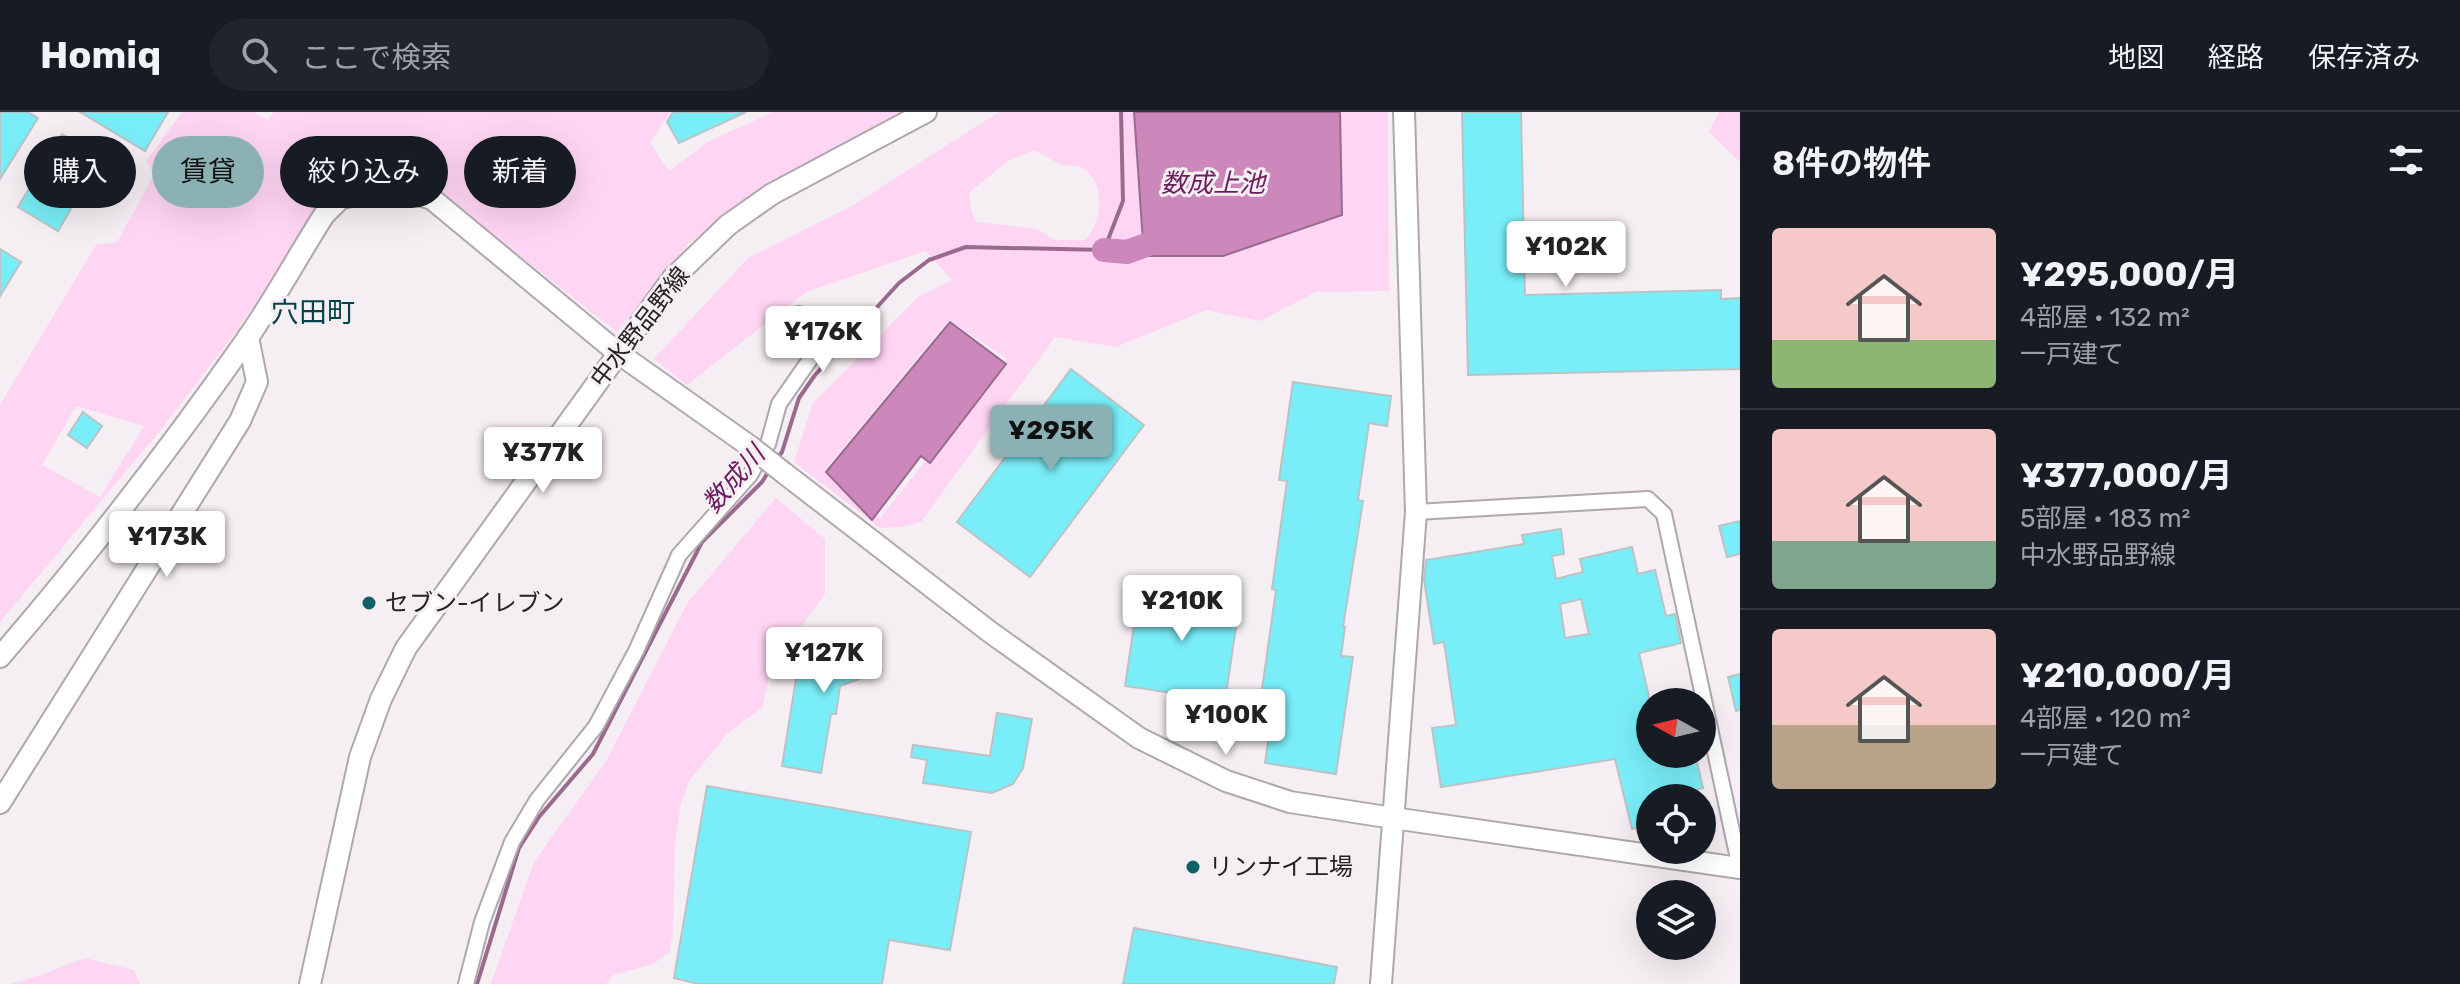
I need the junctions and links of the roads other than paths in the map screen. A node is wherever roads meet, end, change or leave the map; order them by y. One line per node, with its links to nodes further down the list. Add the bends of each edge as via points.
1 (926, 112): 5 (street, 中水野品野線, via 772,194 728,225 672,279)
2 (1404, 112): 6 (street)
3 (799, 314): 12 (street, via 820,336 818,348 779,404 768,444 750,475 679,555 596,726 537,800 512,842)
4 (248, 337): 5 (street, via 324,215 340,199 377,189 432,199); 7 (street, via 155,464); 8 (street, via 257,382 240,421)
5 (618, 353): 9 (street, bridge, via 1139,738 1226,781 1290,802); 11 (street, 中水野品野線, via 406,648 381,699 360,757)
6 (1416, 512): 9 (street); 10 (street, via 1648,499 1664,514)
7 (0, 657)
8 (0, 803)
9 (1393, 818): 10 (street); 13 (street)
10 (1740, 868)
11 (310, 984)
12 (466, 984)
13 (1381, 984)

